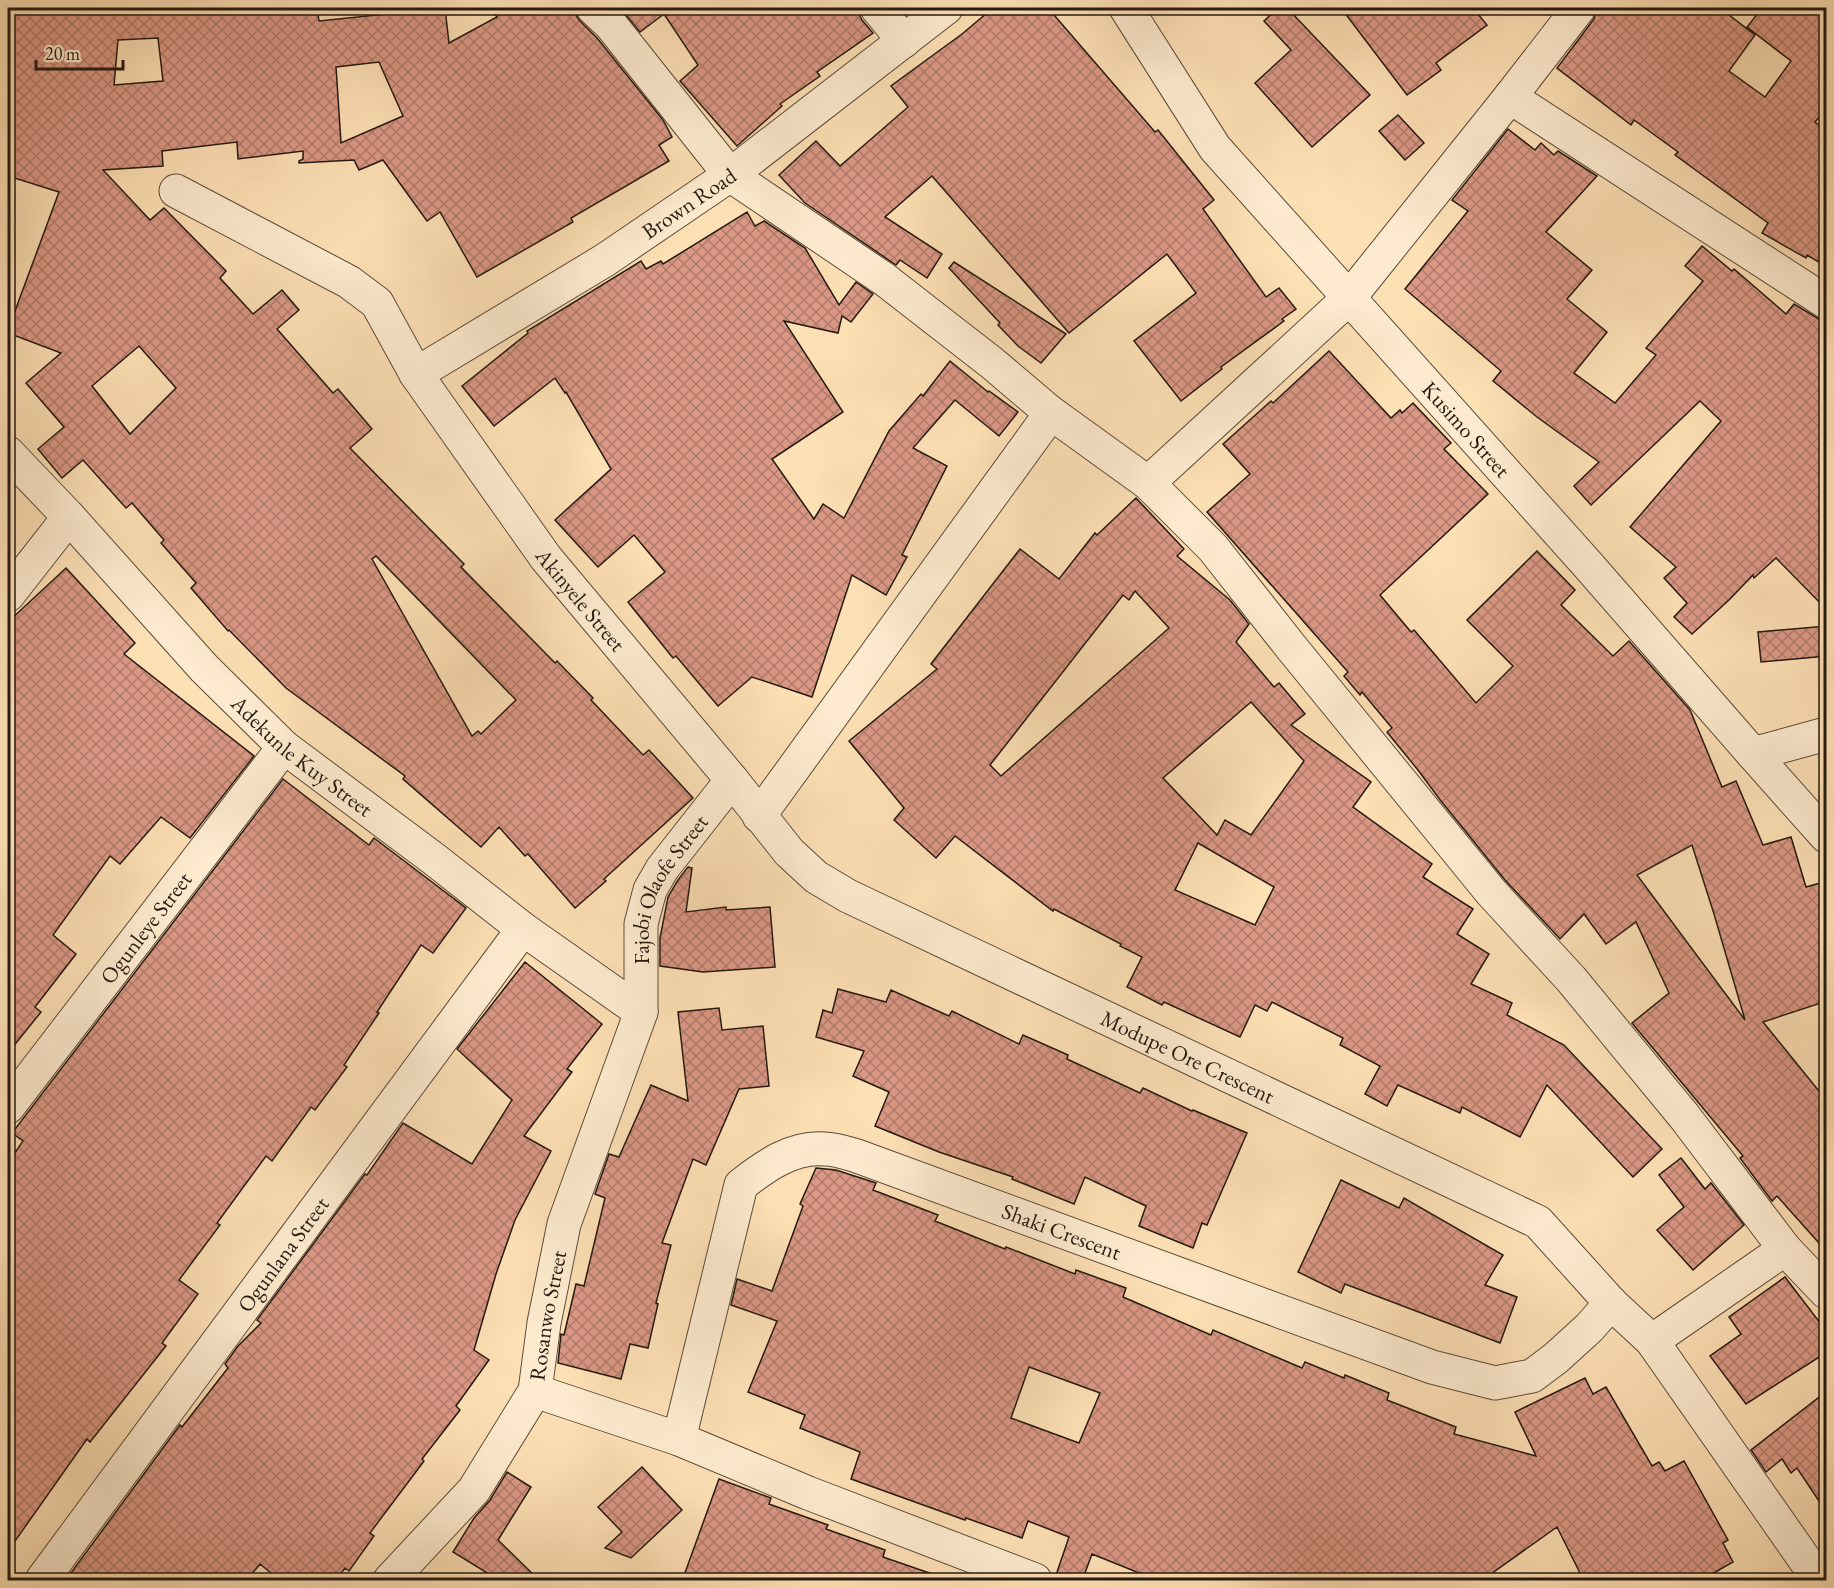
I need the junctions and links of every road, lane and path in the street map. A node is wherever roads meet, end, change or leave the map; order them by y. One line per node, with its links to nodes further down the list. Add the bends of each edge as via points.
1 (593, 8): 8 (street, via 611,25)
2 (878, 8): 6 (street)
3 (946, 8): 6 (street, Brown Road)
4 (1126, 8): 10 (street, Kusimo Street, via 1215,148)
5 (1579, 8): 7 (street)
6 (904, 41): 8 (street, Brown Road)
7 (1510, 98): 10 (street); 11 (street)
8 (730, 175): 12 (street, Brown Road, via 605,260); 13 (street, via 884,279)
9 (176, 191): 12 (street, Akinyele Street, via 349,282 377,303)
10 (1349, 298): 15 (street); 20 (street, Kusimo Street)
11 (1827, 302)
12 (416, 374): 21 (street, Akinyele Street, via 546,558)
13 (1051, 413): 15 (street); 22 (street)
14 (8, 453): 16 (street, Adekunle Kuy Street)
15 (1148, 483): 27 (street, via 1213,548 1491,892 1571,979 1684,1116)
16 (69, 517): 17 (street); 19 (street, Adekunle Kuy Street, via 204,668)
17 (8, 594)
18 (1827, 734): 20 (street)
19 (284, 747): 24 (street, Adekunle Kuy Street); 26 (street, Ogunleye Street)
20 (1753, 754): 23 (street, Kusimo Street)
21 (732, 780): 22 (street, Akinyele Street); 25 (street, Fajobi Olaofe Street, via 650,890 641,924)
22 (759, 816): 29 (street, Modupe Ore Crescent, via 816,877 848,896 1538,1222)
23 (1827, 836)
24 (523, 929): 25 (street, Adekunle Kuy Street); 35 (street, Ogunlana Street)
25 (641, 1012): 31 (street, Rosanwo Street, via 564,1224)
26 (8, 1107)
27 (1785, 1249): 28 (street); 30 (street)
28 (1827, 1292)
29 (1611, 1303): 30 (street, Modupe Ore Crescent); 32 (street, Shaki Crescent, via 1581,1335 1532,1376 1495,1383 1432,1367 857,1156 825,1149 800,1150 765,1166 741,1185)
30 (1652, 1341): 34 (street, Modupe Ore Crescent)
31 (535, 1391): 32 (street); 33 (street, Rosanwo Street, via 474,1490)
32 (679, 1438): 36 (street)
33 (405, 1576)
34 (1811, 1578)
35 (42, 1581)
36 (1035, 1581)

